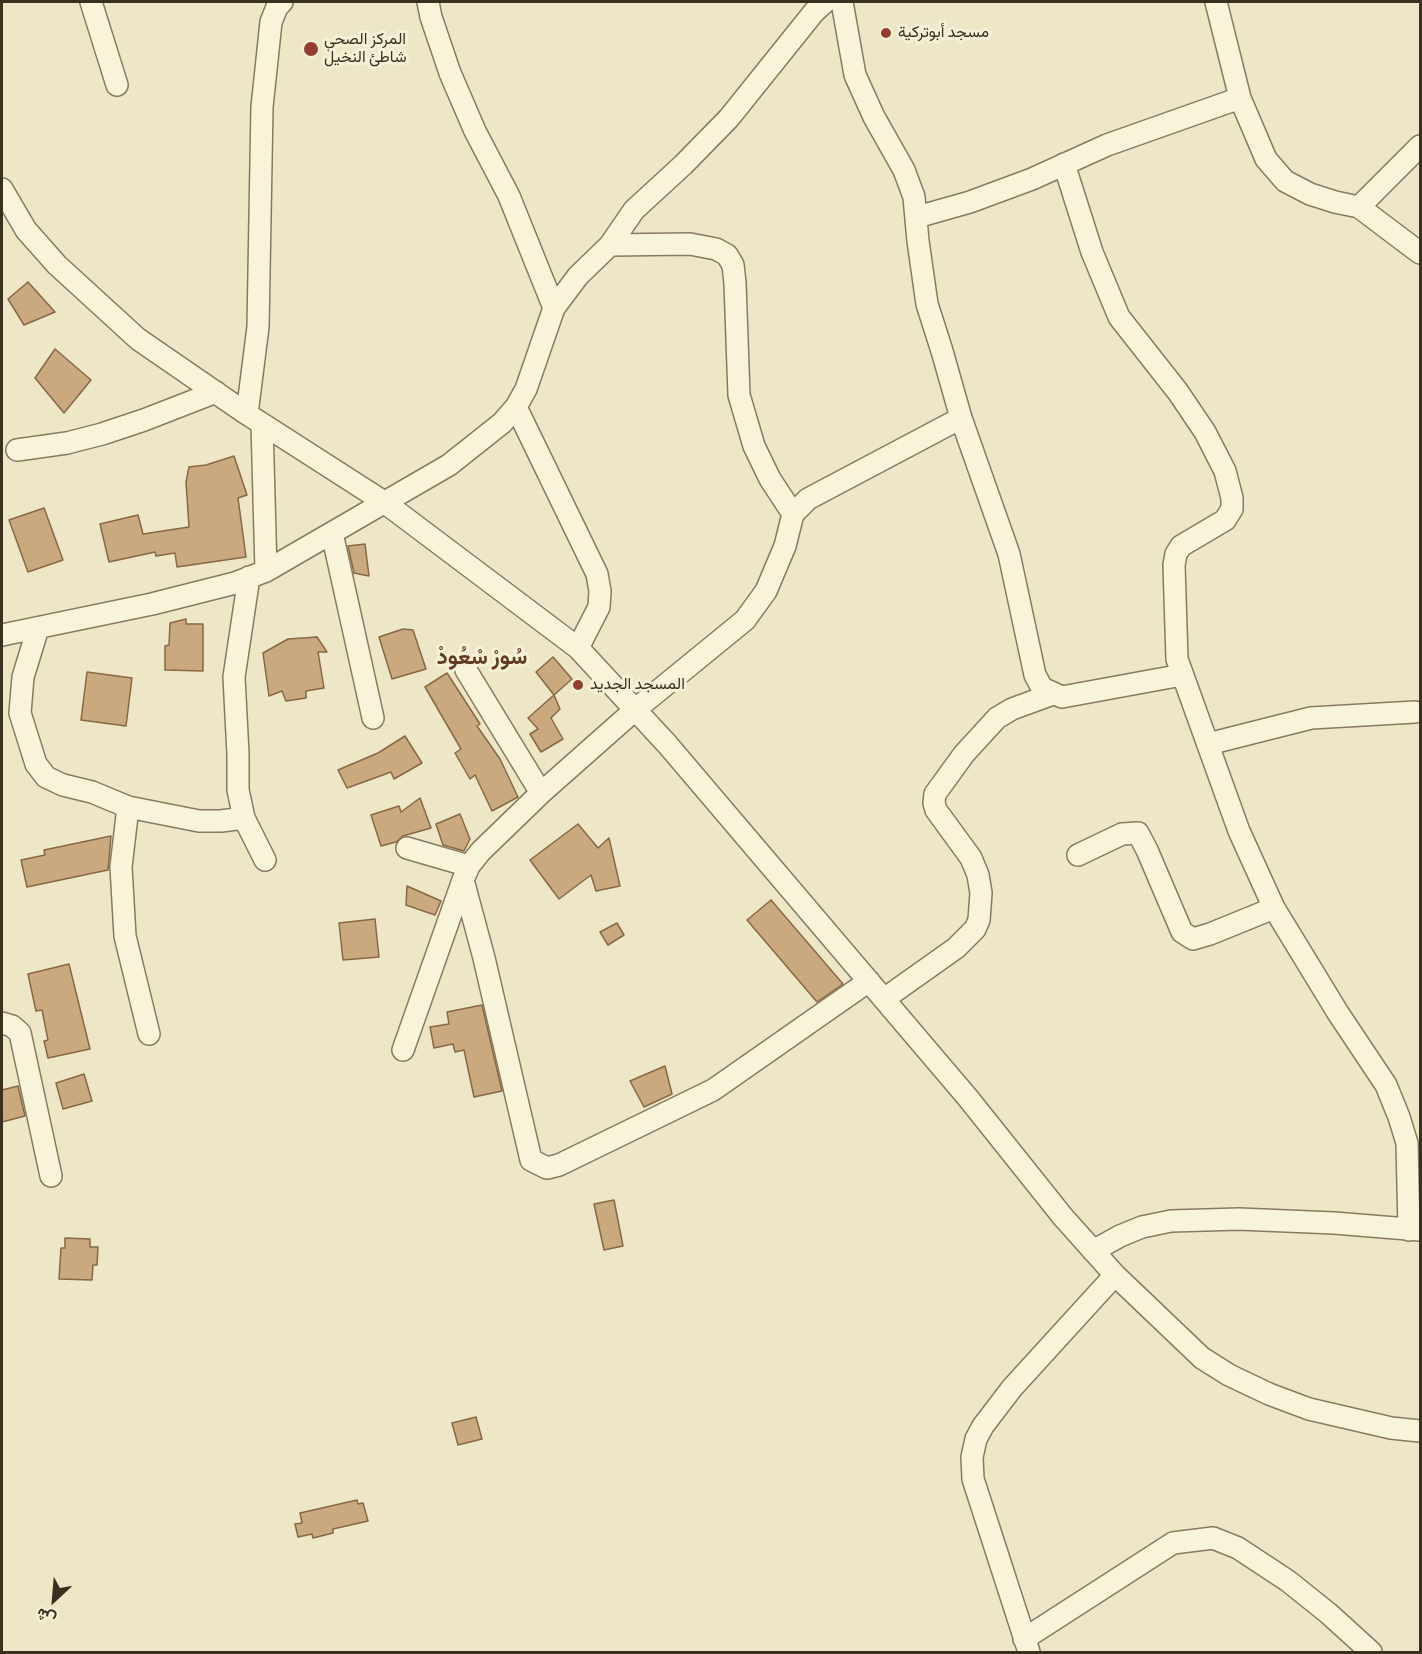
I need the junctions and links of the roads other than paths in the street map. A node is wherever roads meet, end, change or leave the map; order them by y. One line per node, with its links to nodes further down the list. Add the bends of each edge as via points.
1 (91, 2): 7 (street)
2 (282, 2): 20 (street, via 271,22 262,107)
3 (428, 2): 16 (street, via 450,73 509,196)
4 (825, 2): 14 (street, via 729,118 634,210)
5 (842, 2): 13 (street, via 855,75 904,170)
6 (1216, 2): 8 (street)
7 (117, 85)
8 (1240, 98): 10 (street); 12 (street, via 1266,159 1285,181 1310,194)
9 (1420, 146): 12 (street)
10 (1064, 164): 13 (street, via 970,202); 30 (street, via 1092,252 1119,317 1205,432 1225,471 1232,498 1232,510 1225,520 1181,546 1176,554 1176,659)
11 (2, 189): 17 (street, via 27,230 57,265 138,339)
12 (1359, 207): 15 (street)
13 (917, 217): 19 (street, via 927,304)
14 (610, 245): 16 (street, via 578,276); 23 (street, via 690,244 727,255 733,265 735,283 739,395 754,446)
15 (1420, 253)
16 (554, 308): 18 (street)
17 (216, 392): 20 (street); 21 (street, via 102,434)
18 (516, 407): 22 (street, via 449,465); 28 (street, via 597,574 598,607)
19 (961, 418): 23 (street, via 808,499); 31 (street, via 1010,554 1035,675 1042,688)
20 (254, 419): 22 (street); 25 (street)
21 (17, 450)
22 (384, 502): 24 (street); 28 (street)
23 (793, 514): 32 (street, via 785,546 758,605)
24 (332, 533): 25 (street); 34 (street)
25 (257, 574): 26 (street, via 234,584); 38 (street, via 234,677 238,790)
26 (38, 628): 27 (street); 37 (street, via 23,677 20,713 36,764 46,777 63,785)
27 (2, 635)
28 (578, 648): 32 (street)
29 (466, 670): 36 (street)
30 (1182, 675): 31 (street, via 1062,697); 35 (street)
31 (1053, 694): 45 (street, via 996,718 935,794 936,810 971,858 978,875 979,920 956,948)
32 (636, 709): 36 (street); 44 (street)
33 (1415, 712): 35 (street, via 1311,718)
34 (373, 718)
35 (1208, 744): 43 (street, via 1239,831)
36 (541, 793): 42 (street, via 481,851)
37 (128, 807): 38 (street, via 199,821); 47 (street, via 121,867 125,936)
38 (244, 818): 41 (street)
39 (407, 848): 42 (street)
40 (1078, 855): 43 (street, via 1122,834 1138,833 1182,932 1193,939)
41 (265, 860)
42 (466, 873): 44 (street, via 531,1160 547,1168 713,1090); 48 (street)
43 (1274, 908): 50 (street, via 1386,1085 1407,1143)
44 (869, 981): 45 (street)
45 (884, 999): 51 (street)
46 (2, 1023): 49 (street, via 20,1033)
47 (149, 1034)
48 (403, 1050)
49 (51, 1176)
50 (1415, 1230): 51 (street, via 1334,1222 1171,1221 1142,1227)
51 (1093, 1251): 52 (street)
52 (1115, 1275): 53 (street, via 1202,1358 1229,1375 1309,1409); 54 (street, via 1012,1388 976,1439 973,1479)
53 (1420, 1431)
54 (1026, 1646): 55 (street, via 1173,1543 1212,1538 1238,1548 1288,1581)
55 (1371, 1653)

